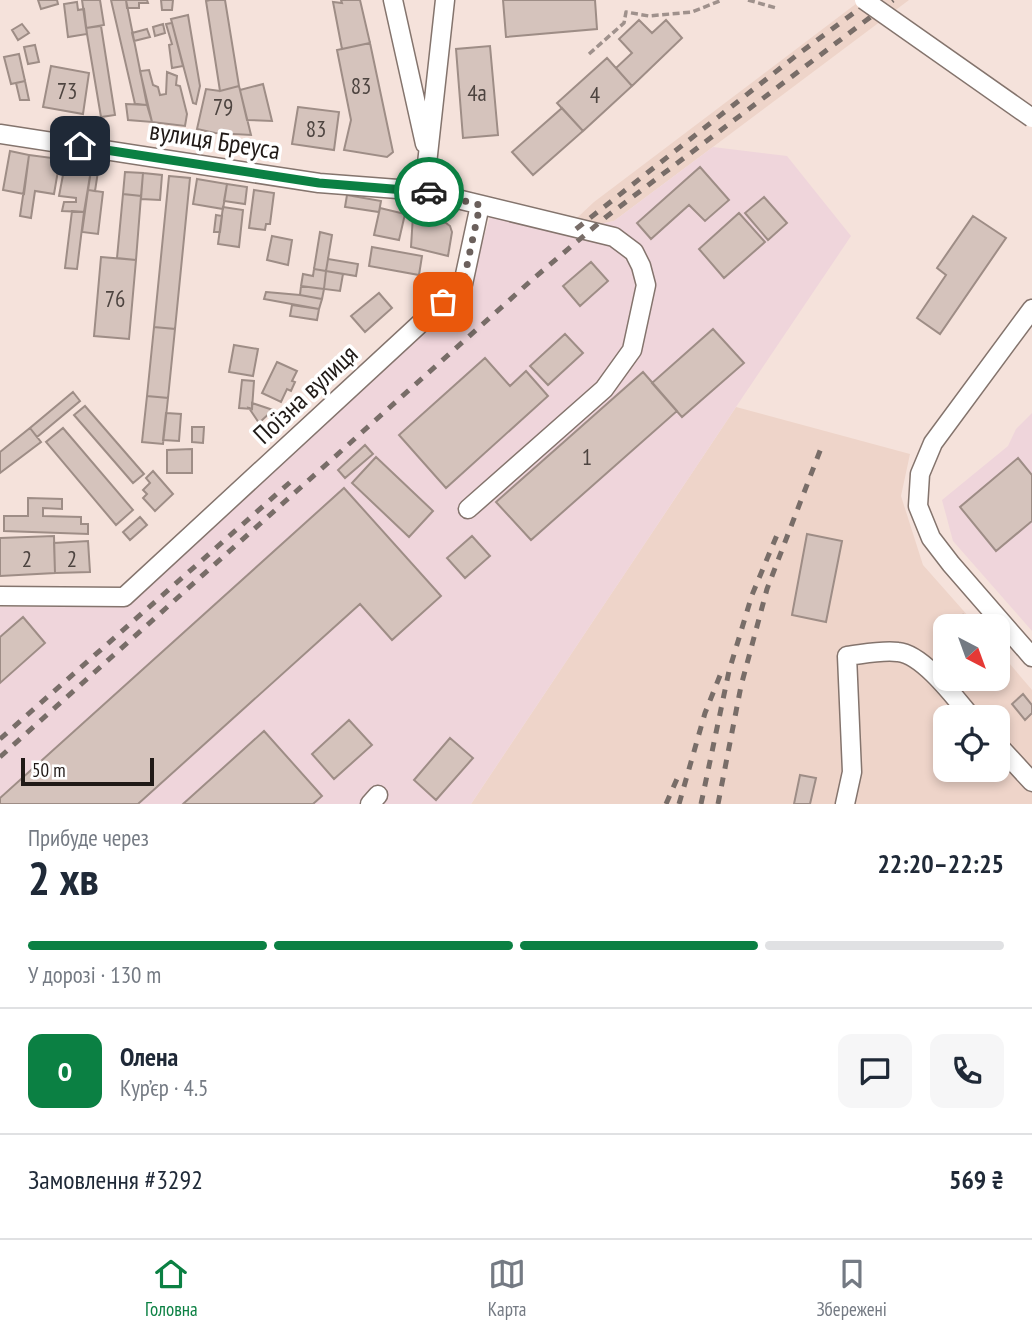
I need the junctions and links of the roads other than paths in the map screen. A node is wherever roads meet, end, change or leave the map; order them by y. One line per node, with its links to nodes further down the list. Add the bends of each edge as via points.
1 (393, 0): 6 (street)
2 (445, 0): 6 (street)
3 (864, 0): 4 (street, bridge)
4 (1032, 118)
5 (0, 134): 7 (street, вулиця Бреуса, via 319,183)
6 (428, 158): 7 (street)
7 (424, 191): 8 (street, вулиця Бреуса)
8 (480, 205): 10 (street, вулиця Бреуса, via 614,237 634,252 646,285 632,350 604,389); 11 (street, Поїзна вулиця, via 463,284 124,597)
9 (1032, 309): 12 (street, via 933,443 920,474 918,506 930,538)
10 (468, 509)
11 (0, 596)
12 (1032, 657)
13 (961, 705): 16 (street, via 929,668 901,652 848,656 852,772)
14 (1010, 757): 15 (street)
15 (1032, 782)
16 (845, 804)

